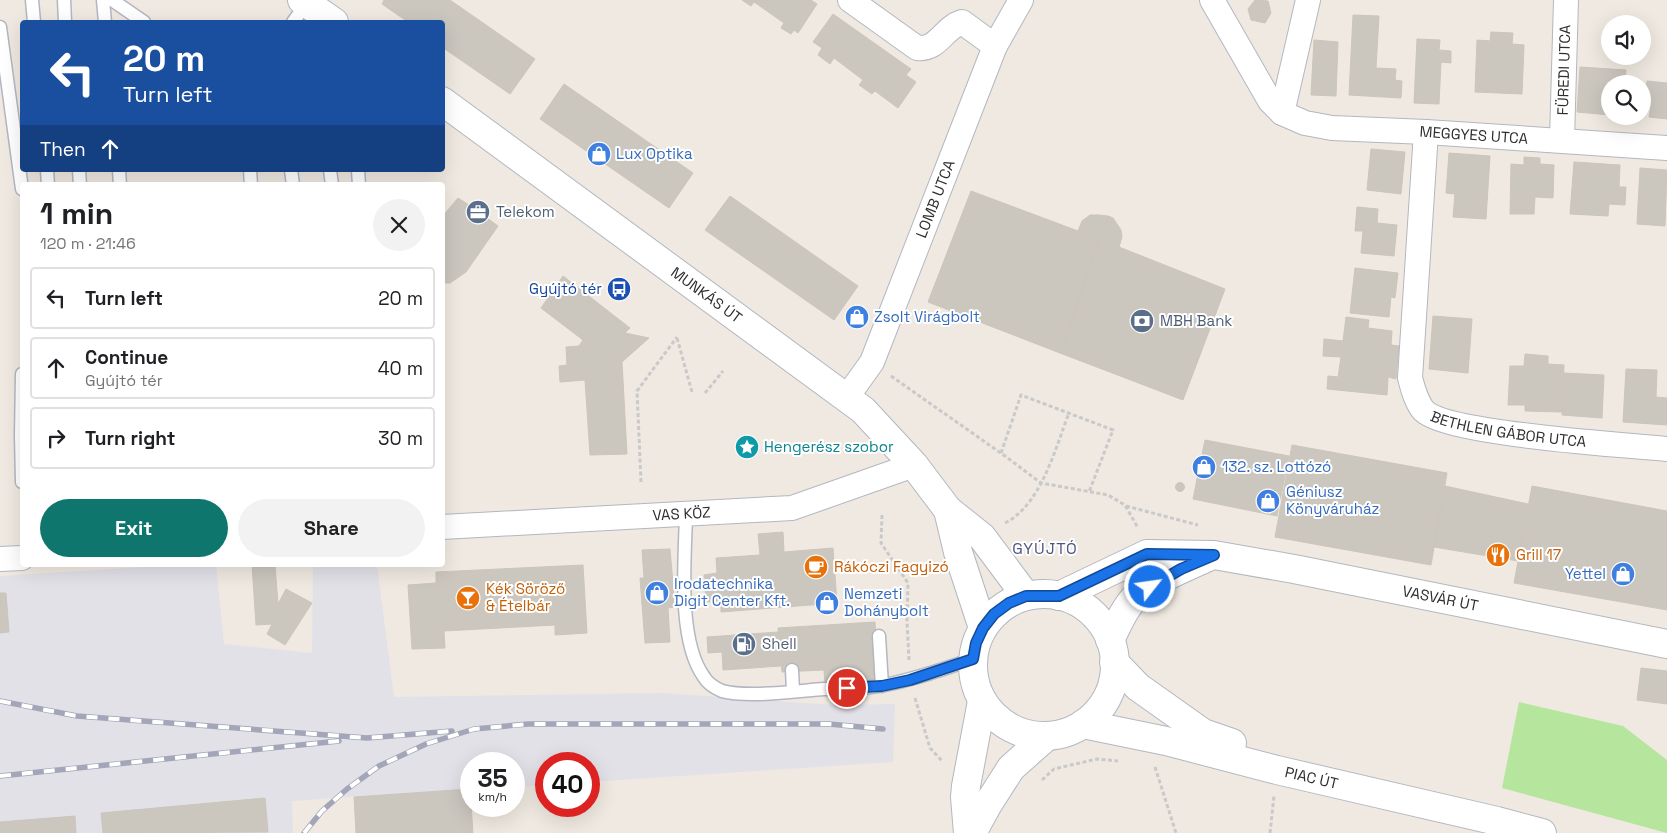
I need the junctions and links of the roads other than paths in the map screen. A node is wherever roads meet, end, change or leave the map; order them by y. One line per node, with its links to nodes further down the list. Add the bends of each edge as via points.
1 (32, 0): 11 (lane)
2 (64, 0): 12 (lane)
3 (103, 0): 13 (lane)
4 (112, 0): 14 (lane)
5 (850, 0): 17 (street, via 917,48 933,46 954,25 962,22)
6 (1022, 0): 17 (street, LOMB UTCA)
7 (1212, 0): 19 (street, MEGGYES UTCA, via 1270,102)
8 (1308, 0): 19 (street)
9 (1566, 0): 21 (street, FÜREDI UTCA)
10 (301, 9): 15 (main road)
11 (34, 20)
12 (65, 20)
13 (105, 20)
14 (141, 20)
15 (329, 20)
16 (0, 28): 23 (lane)
17 (995, 46): 24 (street, LOMB UTCA, via 872,362)
18 (445, 103): 24 (main road, MUNKÁS ÚT)
19 (1282, 113): 20 (street, MEGGYES UTCA, via 1305,123 1332,128)
20 (1426, 132): 21 (street, MEGGYES UTCA); 25 (street, BETHLEN GÁBOR UTCA, via 1410,378 1415,396 1424,410 1437,419 1495,432)
21 (1562, 140): 22 (street, MEGGYES UTCA)
22 (1667, 148)
23 (21, 182)
24 (847, 398): 26 (main road, MUNKÁS ÚT, via 864,410)
25 (1667, 449)
26 (914, 465): 27 (main road, MUNKÁS ÚT); 28 (street, VAS KÖZ, via 792,508)
27 (948, 510): 33 (main road, via 982,536); 35 (main road)
28 (686, 514): 29 (street, VAS KÖZ); 42 (lane, via 686,612 689,642 696,665 713,687 722,691)
29 (445, 527)
30 (1214, 555): 34 (main road, VASVÁR ÚT, via 1147,554); 37 (main road, VASVÁR ÚT); 38 (main road, via 1181,569 1139,594 1123,615)
31 (20, 558): 32 (street)
32 (0, 559)
33 (1026, 596): 34 (main road); 35 (main road, via 994,614)
34 (1059, 596): 38 (main road, via 1076,602 1102,624)
35 (983, 628): 39 (main road)
36 (879, 636): 41 (lane)
37 (1667, 644)
38 (1112, 651): 44 (main road, via 1112,683 1103,704); 46 (main road, via 1138,687 1203,733)
39 (973, 659): 41 (lane); 43 (main road, via 974,681)
40 (792, 670): 42 (lane)
41 (882, 686): 42 (lane)
42 (794, 691)
43 (982, 701): 45 (main road, via 1003,724 1017,731); 48 (main road, via 966,786)
44 (1082, 724): 45 (main road, via 1066,733); 46 (main road, PIAC ÚT, via 1166,740)
45 (1048, 736): 49 (main road, via 1011,768)
46 (1385, 796): 47 (main road, PIAC ÚT)
47 (1496, 827): 50 (main road, PIAC ÚT)
48 (968, 833)
49 (972, 833)
50 (1542, 833)

